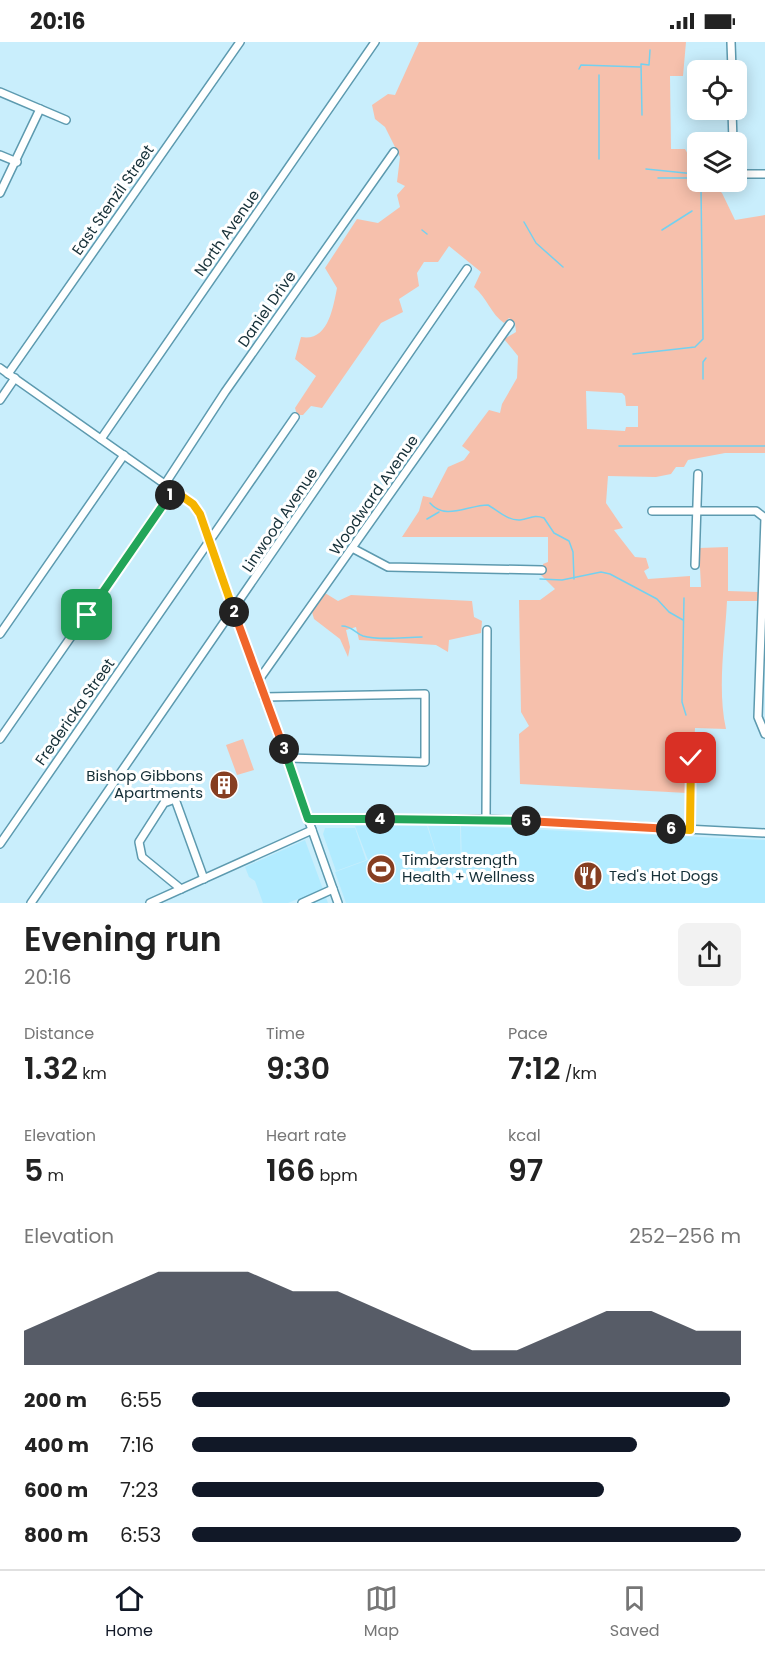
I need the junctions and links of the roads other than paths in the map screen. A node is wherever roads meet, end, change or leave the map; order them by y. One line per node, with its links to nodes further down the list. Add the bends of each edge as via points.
1 (240, 42): 17 (street, East Stenzil Street)
2 (375, 42): 21 (street, North Avenue)
3 (731, 42): 4 (street)
4 (732, 60)
5 (0, 92): 6 (street)
6 (40, 109): 7 (street); 10 (street)
7 (66, 120)
8 (394, 152): 24 (street, Daniel Drive)
9 (0, 154): 10 (street)
10 (17, 162): 13 (street)
11 (747, 174): 12 (street)
12 (765, 174)
13 (0, 194)
14 (467, 269): 32 (street, Linwood Avenue)
15 (510, 324): 29 (street, Woodward Avenue)
16 (0, 368): 17 (street)
17 (8, 374): 18 (street)
18 (15, 378): 19 (street); 21 (street)
19 (0, 399)
20 (295, 417): 28 (street, Fredericka Street)
21 (101, 439): 22 (street)
22 (124, 455): 24 (street); 34 (street)
23 (698, 474): 27 (street)
24 (165, 484): 25 (street)
25 (173, 490): 28 (street, via 200,514); 39 (street)
26 (652, 511): 27 (street)
27 (697, 511): 30 (street); 36 (street, via 756,511 765,518)
28 (208, 543): 32 (street); 47 (street, Fredericka Street)
29 (354, 549): 31 (street, via 388,567); 35 (street, Woodward Avenue)
30 (695, 565)
31 (542, 570)
32 (233, 611): 35 (street); 52 (street, Linwood Avenue)
33 (487, 630): 43 (street)
34 (0, 634)
35 (258, 681): 37 (street)
36 (762, 696): 38 (street, via 758,717)
37 (264, 697): 41 (street); 41 (street, via 425,694 425,762)
38 (765, 734)
39 (0, 739)
40 (691, 751): 45 (street)
41 (288, 758): 42 (street)
42 (308, 819): 43 (street); 44 (street)
43 (486, 819): 45 (street)
44 (312, 830): 49 (street); 51 (street)
45 (690, 830): 46 (street)
46 (765, 833)
47 (2, 836): 48 (street, Fredericka Street)
48 (0, 844)
49 (204, 879): 50 (street); 50 (street, via 175,799 164,803 139,842 142,857)
50 (181, 889): 53 (street)
51 (333, 889): 54 (street); 55 (street)
52 (31, 903)
53 (150, 903)
54 (302, 903)
55 (338, 903)

